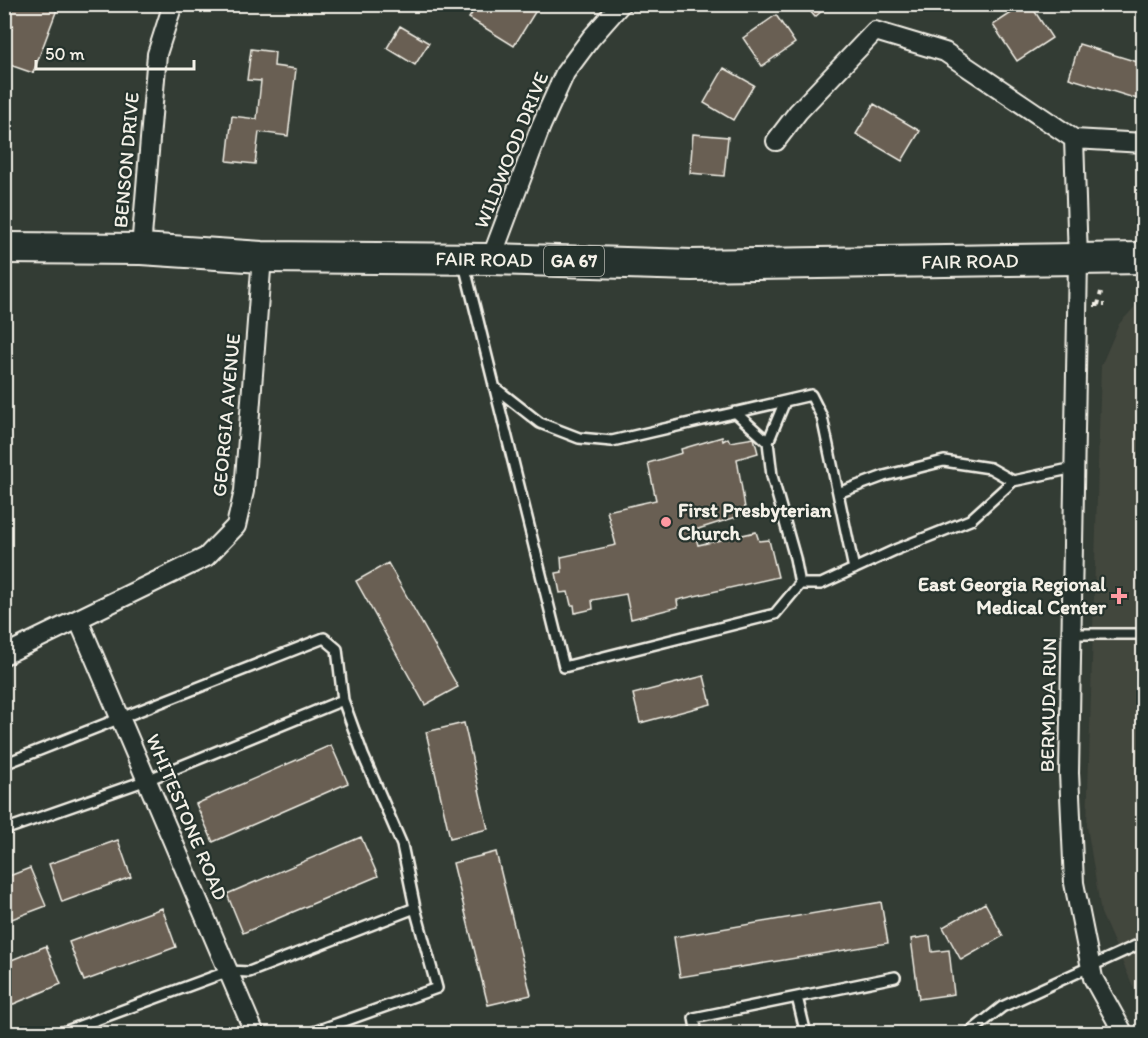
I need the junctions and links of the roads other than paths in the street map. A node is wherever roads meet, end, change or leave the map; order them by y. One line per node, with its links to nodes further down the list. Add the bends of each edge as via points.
1 (174, 4): 7 (street, BENSON DRIVE, via 157,54)
2 (621, 4): 10 (street, WILDWOOD DRIVE, via 565,73)
3 (1074, 139): 4 (street, via 945,52 875,31 798,112); 5 (street); 11 (street, BERMUDA RUN)
4 (776, 141)
5 (1143, 143)
6 (4, 248): 7 (main road, FAIR ROAD / GA 67)
7 (141, 249): 8 (main road, FAIR ROAD / GA 67)
8 (262, 257): 10 (main road, FAIR ROAD / GA 67); 21 (street, GEORGIA AVENUE, via 244,491 236,526 206,556)
9 (1143, 258): 11 (main road, FAIR ROAD / GA 67)
10 (477, 259): 11 (main road, FAIR ROAD / GA 67, via 692,265); 12 (lane)
11 (1078, 259): 16 (street, BERMUDA RUN)
12 (494, 387): 14 (lane, via 540,423 579,438 612,441); 20 (lane, via 564,667 775,614)
13 (785, 401): 14 (lane); 15 (lane); 18 (lane, via 811,395 822,417)
14 (735, 412): 15 (lane)
15 (768, 442): 20 (lane, via 772,476)
16 (1074, 468): 17 (lane); 22 (street, BERMUDA RUN)
17 (1013, 481): 18 (lane, via 990,468 944,461); 19 (lane, via 970,520)
18 (838, 493): 19 (lane)
19 (854, 569): 20 (lane, via 822,584)
20 (800, 584)
21 (78, 618): 24 (street, GEORGIA AVENUE); 26 (street, WHITESTONE ROAD)
22 (1071, 634): 23 (lane); 32 (street, BERMUDA RUN, via 1069,773 1074,883)
23 (1143, 634)
24 (4, 655)
25 (343, 700): 26 (lane, via 337,649 324,638); 28 (lane); 30 (lane, via 402,844)
26 (121, 718): 27 (lane); 28 (street, WHITESTONE ROAD)
27 (4, 764)
28 (147, 780): 29 (lane); 33 (street, WHITESTONE ROAD)
29 (4, 830)
30 (415, 908): 33 (lane, via 249,972); 38 (lane, via 437,988)
31 (1143, 942): 32 (lane)
32 (1091, 967): 41 (lane, via 1002,1007); 42 (street, BERMUDA RUN, via 1093,978)
33 (229, 971): 36 (lane); 37 (street, WHITESTONE ROAD)
34 (894, 977): 35 (lane)
35 (798, 997): 39 (lane, via 694,1018); 40 (lane)
36 (58, 1034)
37 (255, 1034)
38 (308, 1034)
39 (697, 1034)
40 (806, 1034)
41 (968, 1034)
42 (1124, 1034)

